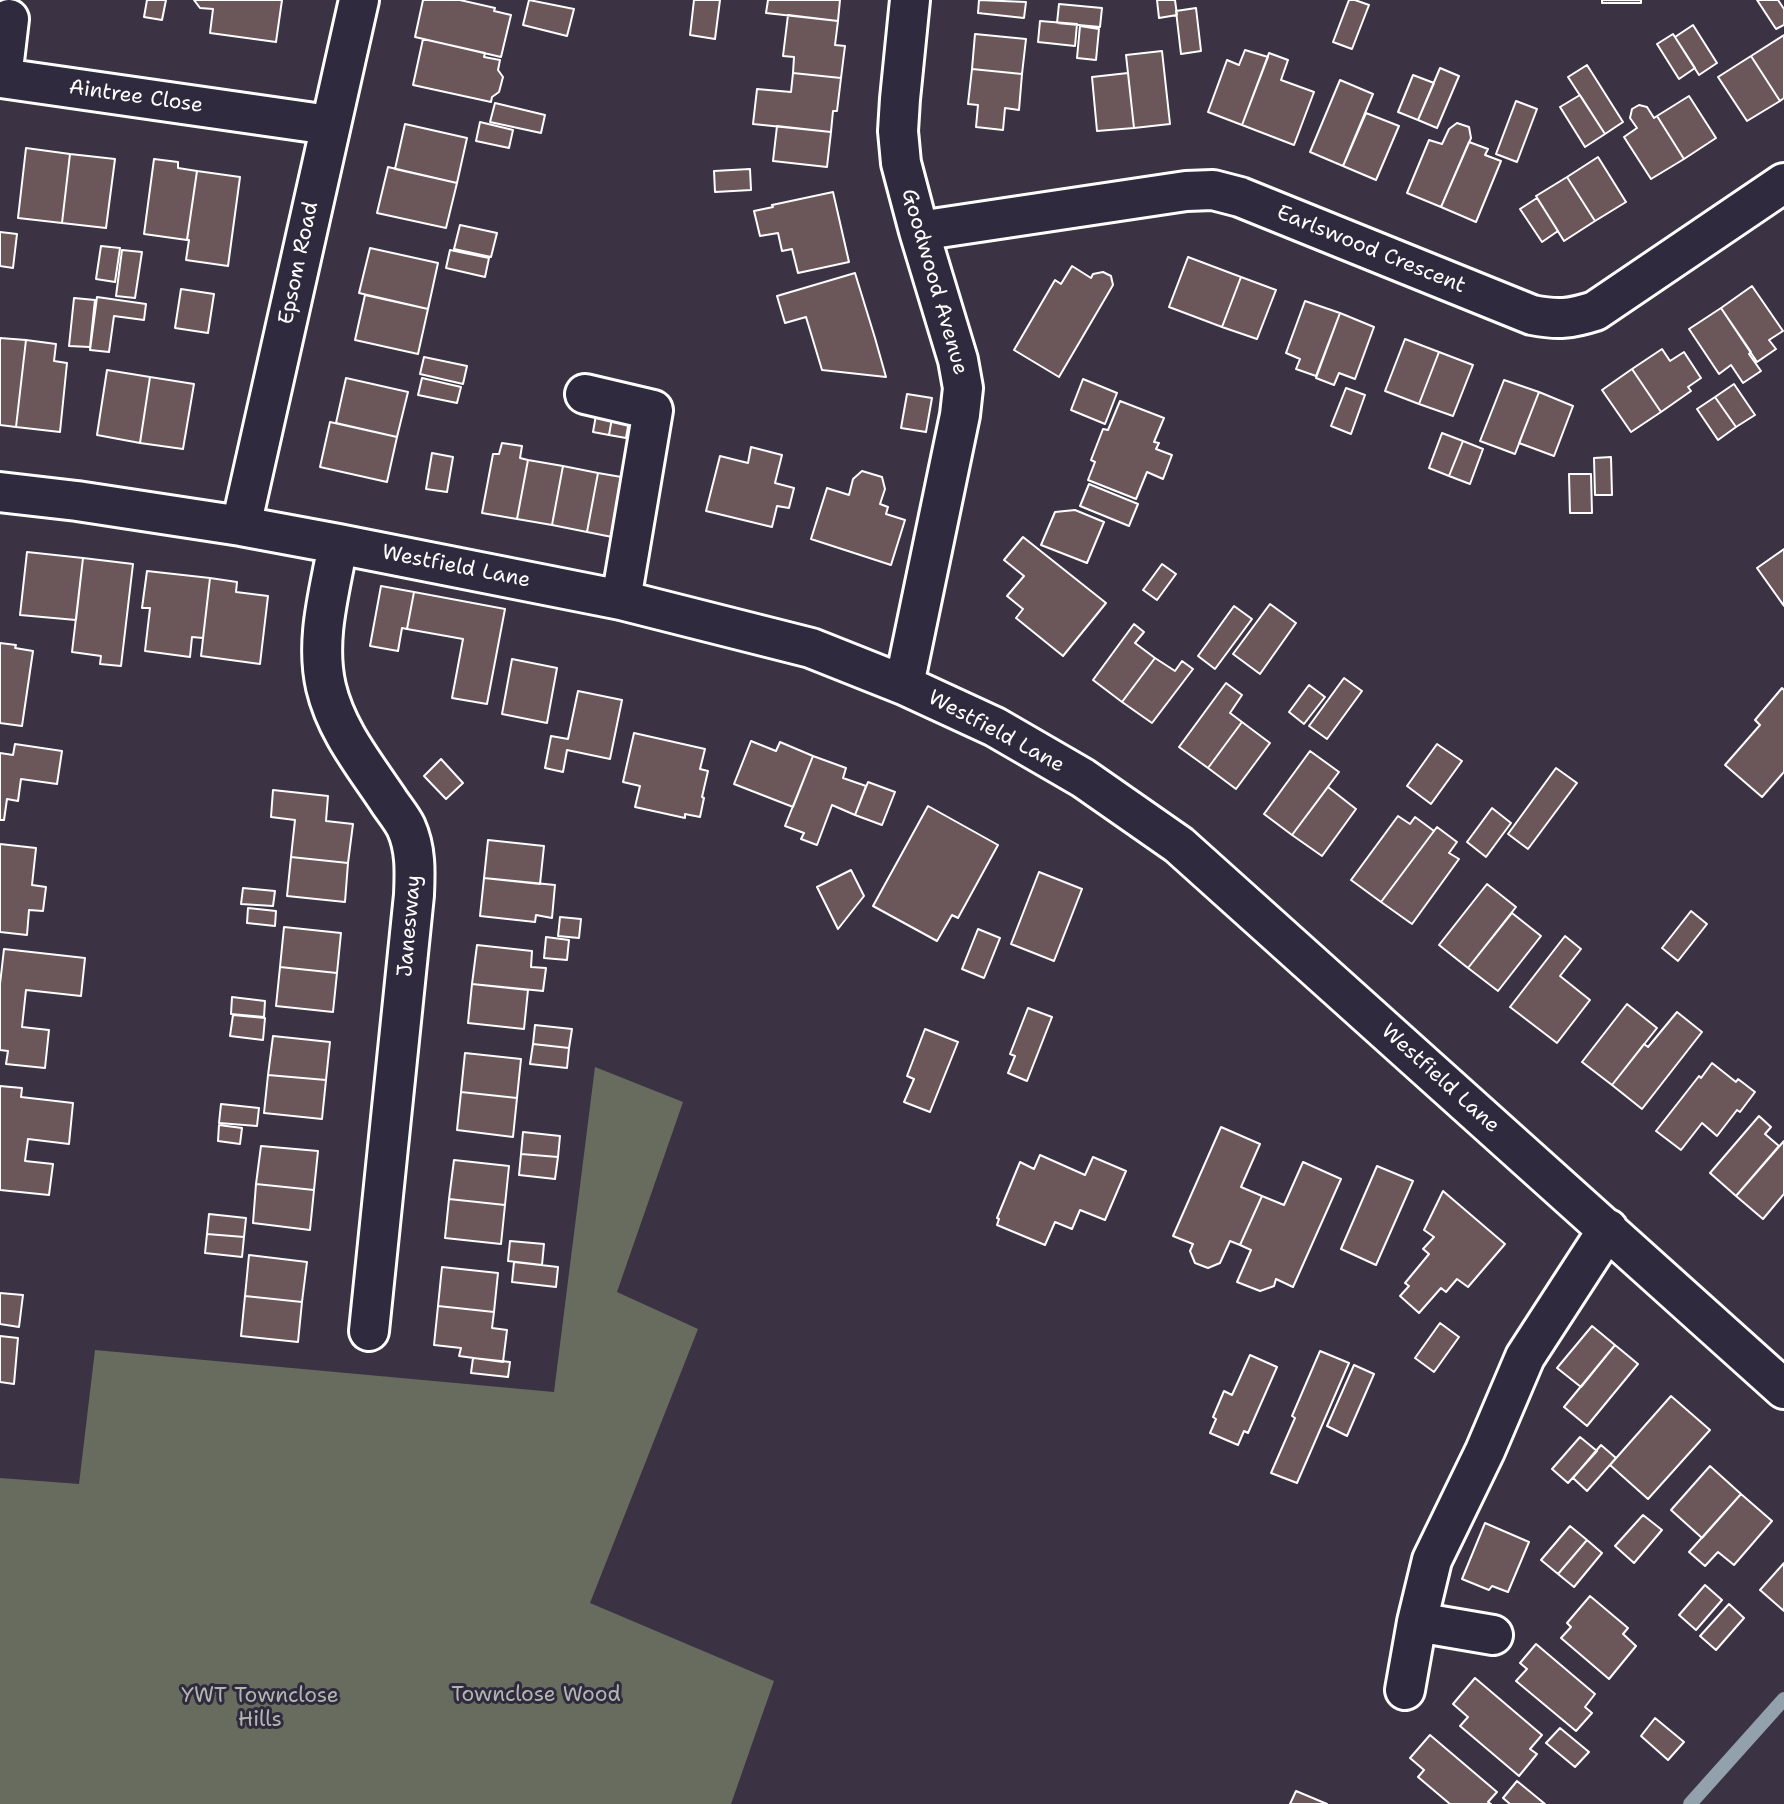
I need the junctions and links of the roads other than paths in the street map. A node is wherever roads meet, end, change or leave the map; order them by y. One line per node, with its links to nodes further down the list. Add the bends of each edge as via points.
1 (359, 0): 4 (street, Epsom Road)
2 (910, 0): 6 (street, Goodwood Avenue, via 898,131 901,163)
3 (9, 19): 4 (street, Aintree Close, via 2,78)
4 (329, 125): 9 (street, Epsom Road)
5 (1784, 183): 6 (street, Earlswood Crescent, via 1595,311 1574,318 1532,316 1213,190)
6 (919, 231): 12 (street, Goodwood Avenue, via 963,388)
7 (585, 394): 11 (street, via 653,410)
8 (0, 492): 9 (street, Westfield Lane)
9 (241, 526): 10 (street, Westfield Lane)
10 (338, 544): 11 (street, Westfield Lane); 14 (street, Janesway, via 323,630 326,687 347,740 405,827 415,860)
11 (621, 600): 12 (street, Westfield Lane, via 811,648)
12 (904, 685): 13 (street, Westfield Lane, via 995,727 1072,771 1179,845)
13 (1608, 1229): 15 (street, Westfield Lane); 16 (street, via 1525,1357 1432,1560)
14 (369, 1331)
15 (1784, 1389)
16 (1417, 1622): 17 (street); 18 (street)
17 (1493, 1635)
18 (1405, 1690)

